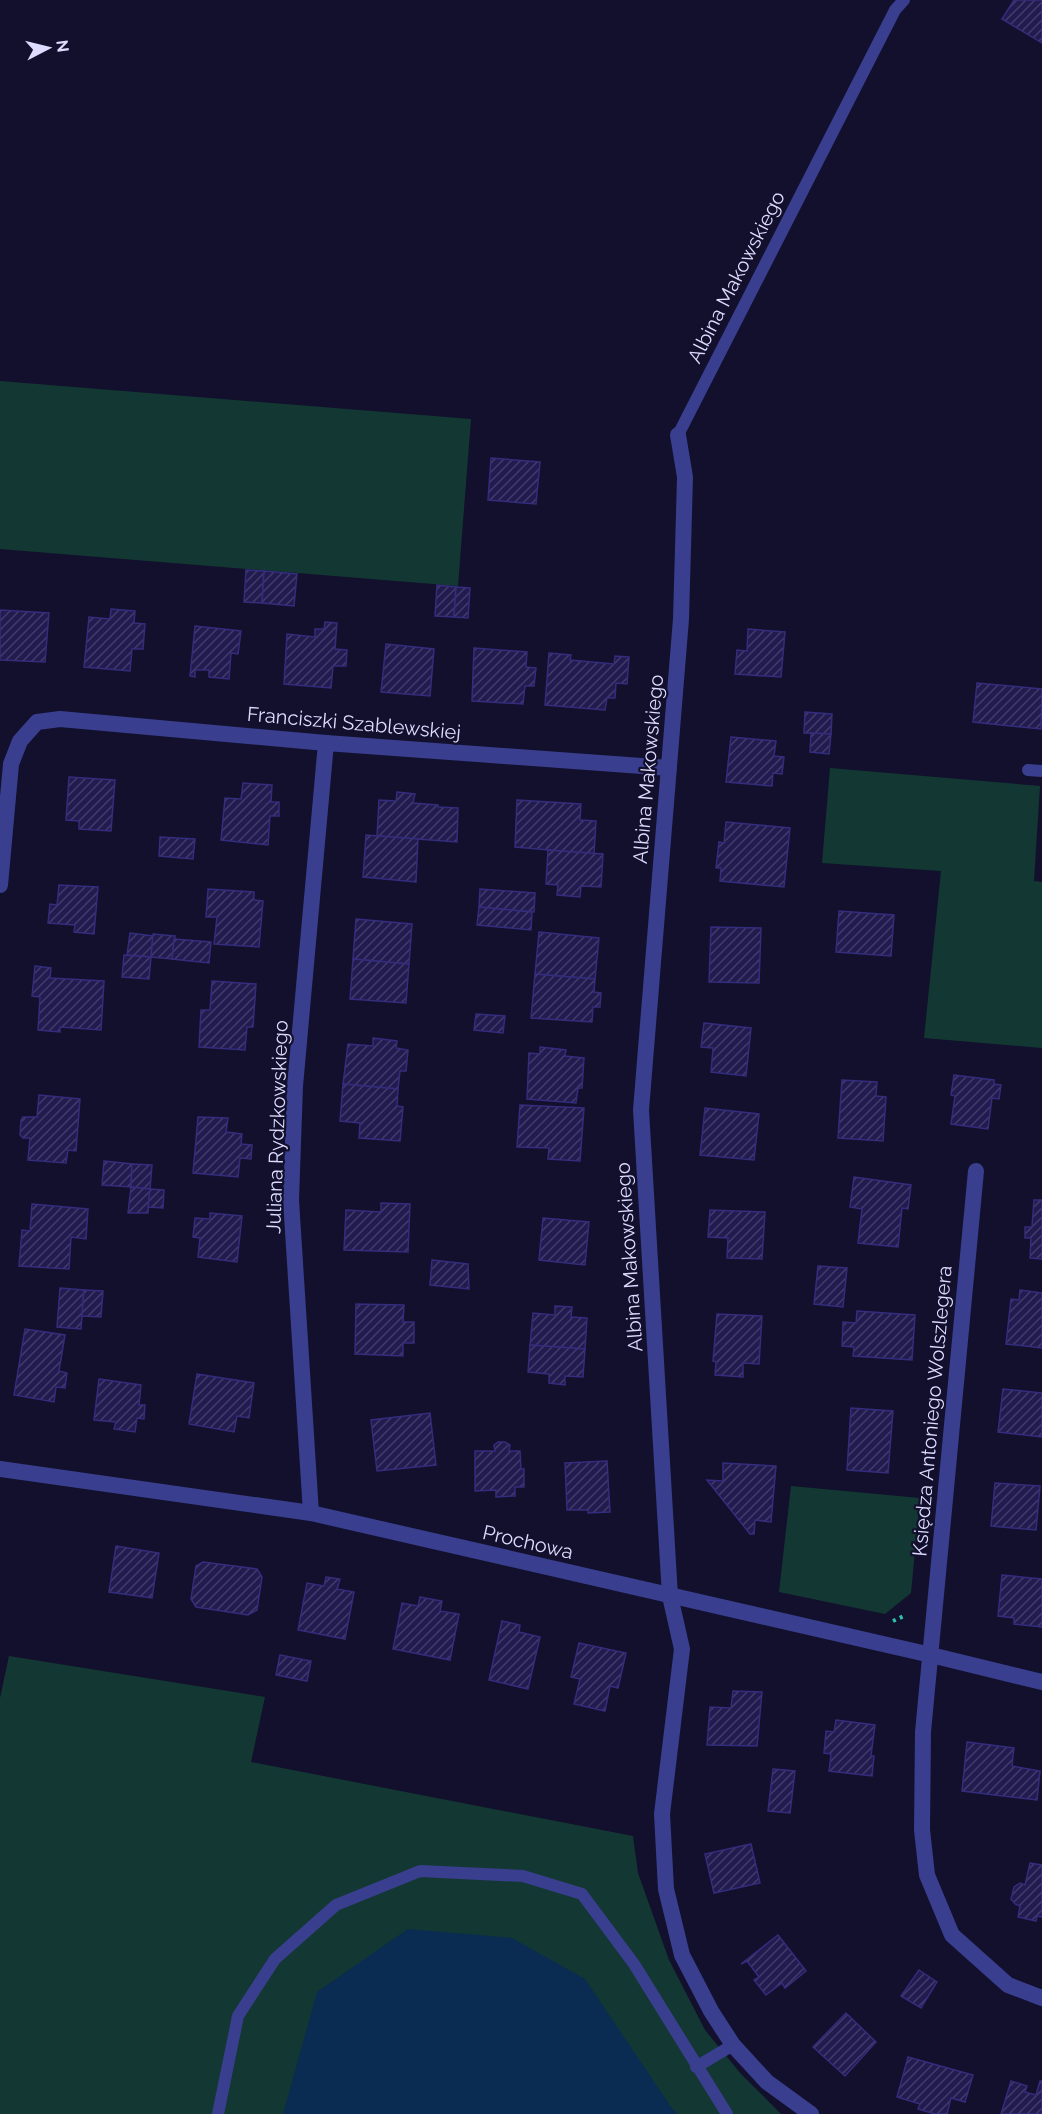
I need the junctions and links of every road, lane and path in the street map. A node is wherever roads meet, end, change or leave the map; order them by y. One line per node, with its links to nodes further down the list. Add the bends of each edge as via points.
1 (904, 0): 2 (lane, Albina Makowskiego, via 895,10)
2 (678, 435): 4 (street, Albina Makowskiego, via 685,477 681,619)
3 (326, 743): 4 (street, Franciszki Szablewskiej); 7 (street, Franciszki Szablewskiej, via 60,719 37,722 20,741 10,764); 10 (street, Juliana Rydzkowskiego, via 295,1086 291,1200)
4 (669, 768): 11 (street, Albina Makowskiego, via 641,1110)
5 (1028, 770): 6 (lane)
6 (1042, 771)
7 (0, 885)
8 (976, 1171): 12 (street, Księdza Antoniego Wolszlegera)
9 (0, 1469): 10 (street, Prochowa)
10 (311, 1513): 11 (street, Prochowa)
11 (670, 1596): 12 (street, Prochowa); 15 (street, Albina Makowskiego, via 682,1649 662,1814 666,1889 682,1955)
12 (931, 1655): 13 (street, Prochowa); 14 (street, Księdza Antoniego Wolszlegera, via 923,1732 922,1830 927,1875 952,1935 1008,1985)
13 (1042, 1682)
14 (1042, 1998)
15 (733, 2045): 16 (lane); 19 (street, Albina Makowskiego, via 767,2082)
16 (696, 2067): 17 (lane, via 634,1964 582,1894 523,1876 420,1871 336,1905 275,1959 238,2016); 18 (lane)
17 (218, 2114)
18 (727, 2114)
19 (811, 2114)

